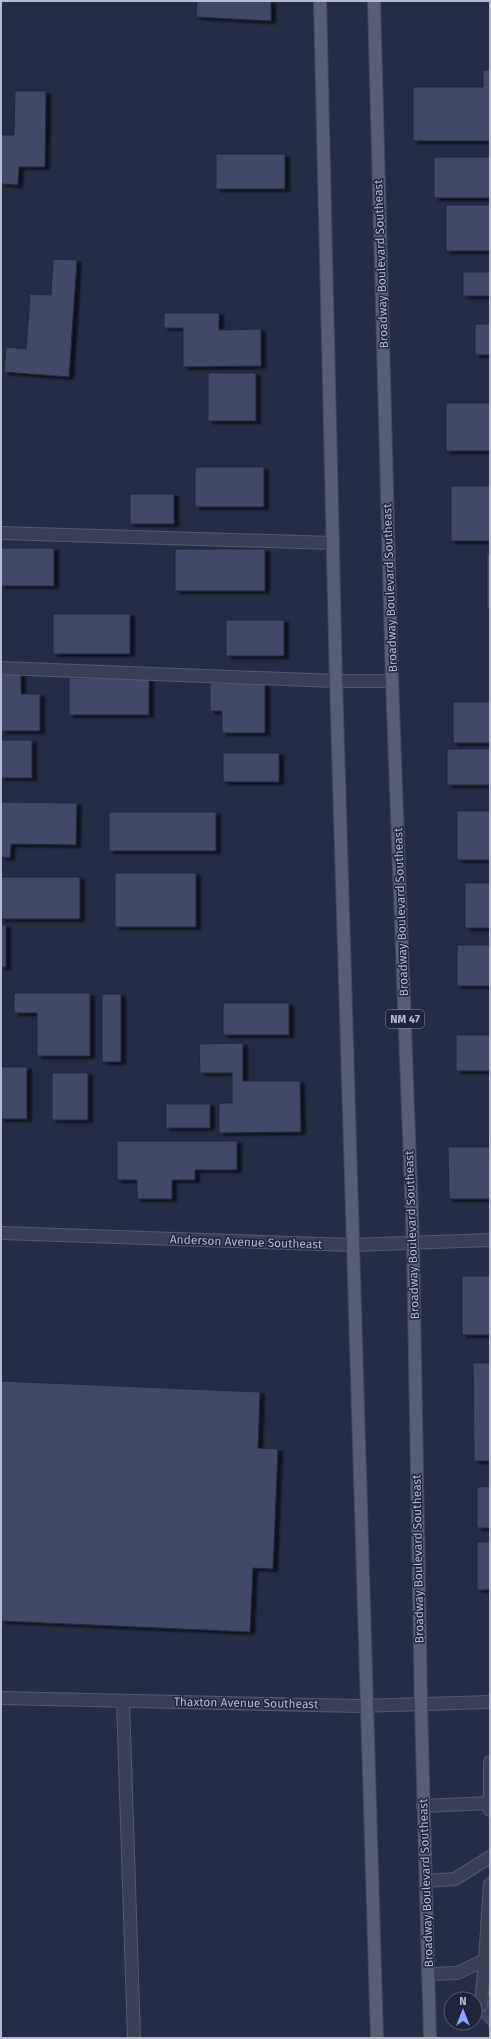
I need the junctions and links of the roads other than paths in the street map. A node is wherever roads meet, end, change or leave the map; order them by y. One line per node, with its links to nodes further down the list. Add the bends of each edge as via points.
1 (320, 1): 4 (main road)
2 (374, 1): 7 (main road, Broadway Boulevard Southeast / NM 47)
3 (1, 533): 4 (street)
4 (332, 544): 6 (main road)
5 (1, 668): 6 (street)
6 (336, 681): 7 (street); 11 (main road)
7 (392, 681): 10 (main road, Broadway Boulevard Southeast / NM 47)
8 (1, 1233): 11 (street, Anderson Avenue Southeast)
9 (490, 1240): 10 (street, Anderson Avenue Southeast)
10 (414, 1243): 11 (street, Anderson Avenue Southeast); 15 (main road, Broadway Boulevard Southeast / NM 47)
11 (352, 1246): 16 (main road)
12 (1, 1698): 13 (street, Thaxton Avenue Southeast)
13 (123, 1701): 16 (street, Thaxton Avenue Southeast); 27 (street)
14 (490, 1702): 15 (street, Thaxton Avenue Southeast)
15 (421, 1705): 16 (street, Thaxton Avenue Southeast); 19 (main road, Broadway Boulevard Southeast / NM 47)
16 (366, 1706): 28 (main road)
17 (490, 1762): 18 (street)
18 (490, 1802): 19 (street); 20 (street)
19 (423, 1806): 22 (main road, Broadway Boulevard Southeast / NM 47)
20 (490, 1810)
21 (490, 1857): 22 (street, via 455,1879)
22 (426, 1881): 25 (main road, Broadway Boulevard Southeast / NM 47)
23 (490, 1884): 24 (street)
24 (488, 1963): 25 (street, via 457,1973); 26 (street)
25 (428, 1974): 29 (main road, Broadway Boulevard Southeast / NM 47)
26 (483, 1993)
27 (134, 2038)
28 (377, 2038)
29 (430, 2038)

